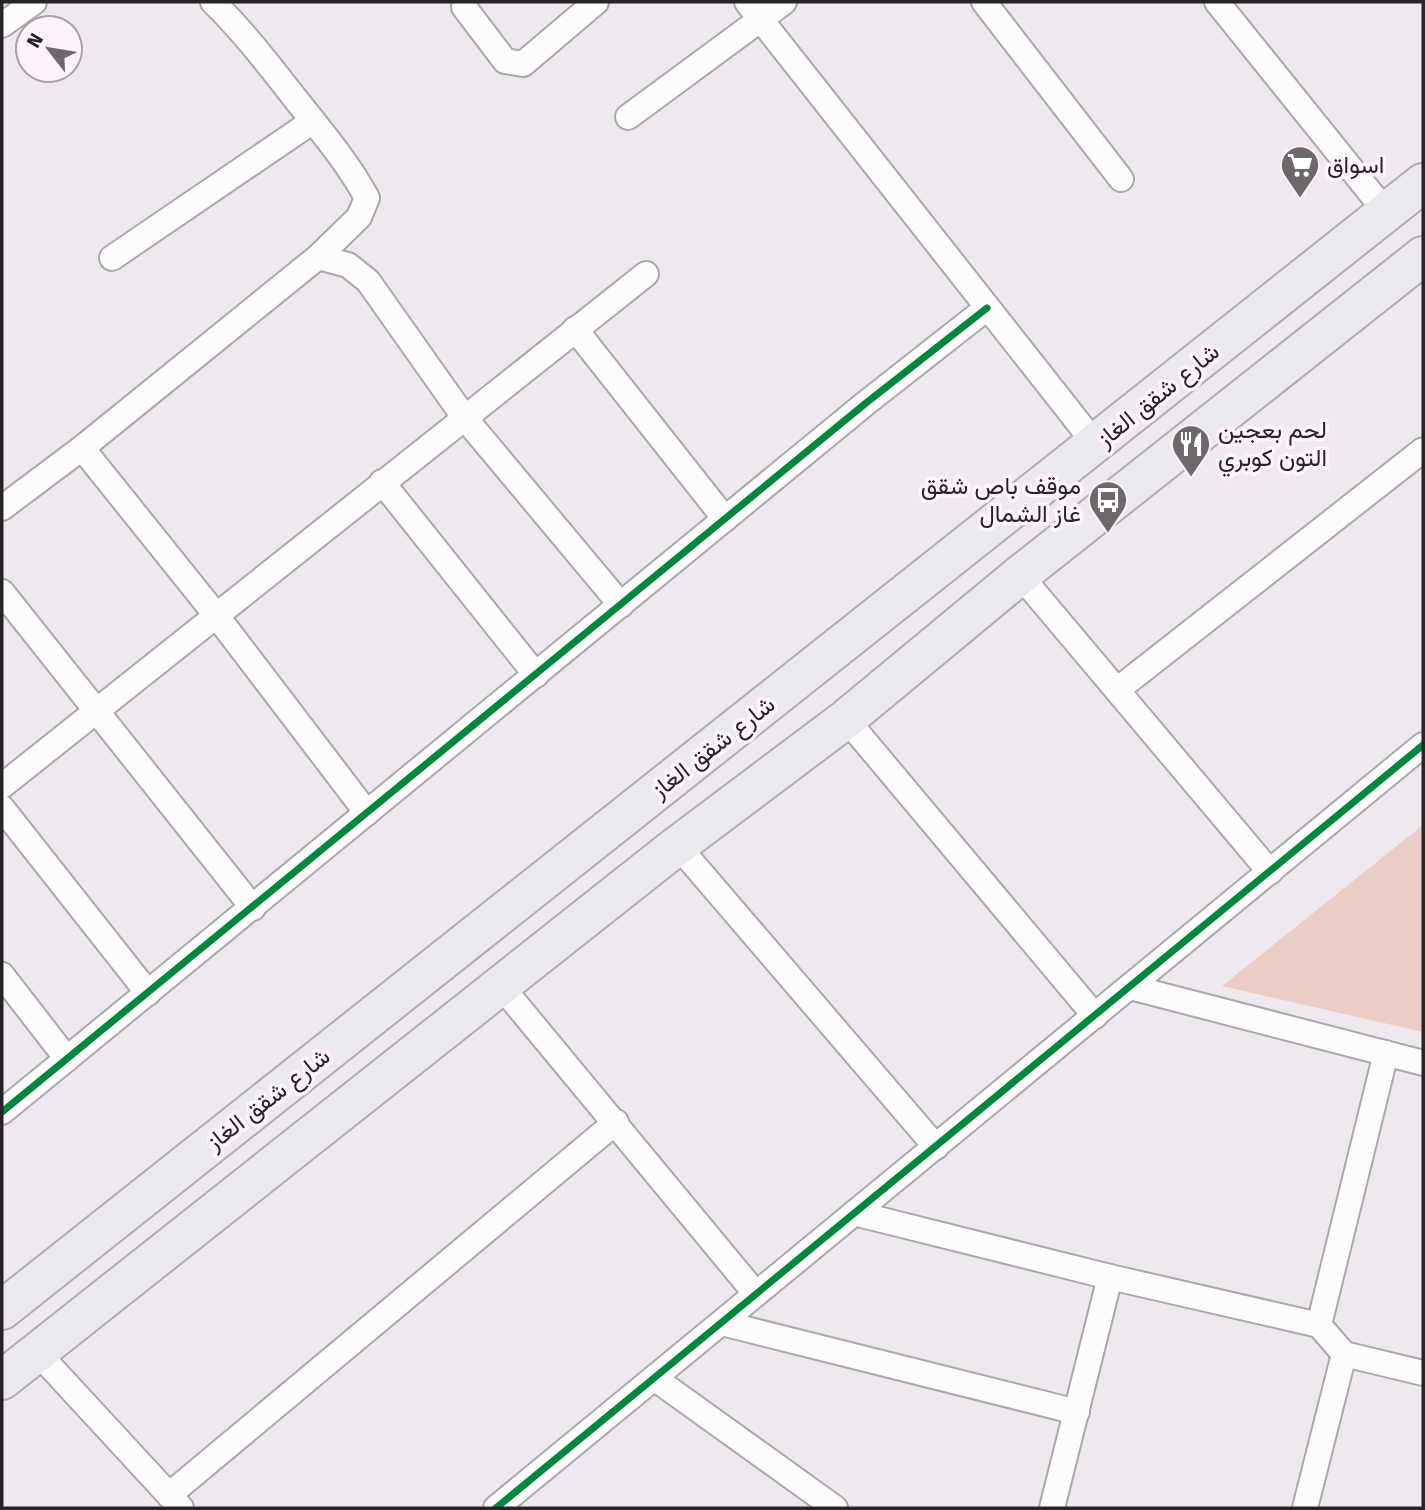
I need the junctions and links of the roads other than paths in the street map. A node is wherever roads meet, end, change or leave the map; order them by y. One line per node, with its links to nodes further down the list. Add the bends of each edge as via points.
1 (34, 2): 9 (street)
2 (213, 2): 11 (street, via 237,25)
3 (596, 2): 7 (street, via 523,64 505,61)
4 (784, 2): 8 (street)
5 (984, 2): 12 (street)
6 (1217, 2): 14 (street)
7 (464, 7)
8 (753, 11): 10 (street); 19 (street)
9 (2, 26)
10 (628, 117)
11 (313, 121): 16 (street, via 352,170 367,198 359,217); 17 (street)
12 (1121, 179)
13 (1423, 183): 14 (main road, شارع شقق الغاز)
14 (1387, 212): 22 (main road, شارع شقق الغاز)
15 (1423, 256): 28 (main road)
16 (318, 257): 21 (street, via 348,265 368,281); 23 (street)
17 (112, 258)
18 (646, 274): 20 (street)
19 (987, 308): 22 (street); 27 (street)
20 (575, 329): 21 (street); 27 (street)
21 (464, 417): 25 (street); 30 (street)
22 (1096, 445): 31 (main road, شارع شقق الغاز)
23 (82, 448): 26 (street); 32 (street)
24 (1423, 450): 35 (street)
25 (382, 482): 32 (street); 34 (street)
26 (2, 508)
27 (725, 519): 30 (street)
28 (1020, 575): 33 (main road); 35 (street)
29 (2, 592): 36 (street)
30 (621, 605): 34 (street)
31 (886, 610): 33 (main road); 59 (main road, شارع شقق الغاز)
32 (216, 615): 36 (street); 41 (street)
33 (925, 655): 37 (main road)
34 (536, 675): 41 (street)
35 (1116, 690): 43 (street)
36 (97, 710): 39 (street); 44 (street)
37 (846, 719): 42 (main road); 49 (street)
38 (1422, 749): 43 (street)
39 (2, 786)
40 (2, 808): 48 (street)
41 (367, 813): 44 (street)
42 (678, 846): 46 (main road); 55 (street)
43 (1270, 872): 47 (street)
44 (253, 908): 48 (street)
45 (2, 975): 51 (street)
46 (501, 985): 54 (street); 62 (main road)
47 (1130, 987): 49 (street); 50 (street)
48 (148, 993): 51 (street)
49 (1095, 1016): 55 (street)
50 (1385, 1053): 52 (street); 61 (street)
51 (67, 1059): 53 (street)
52 (1423, 1063)
53 (2, 1112)
54 (616, 1122): 58 (street); 68 (street)
55 (936, 1146): 56 (street)
56 (854, 1213): 57 (street); 58 (street)
57 (1110, 1277): 61 (street); 67 (street)
58 (756, 1294): 60 (street)
59 (2, 1310)
60 (722, 1323): 65 (street); 67 (street)
61 (1319, 1325): 63 (street)
62 (37, 1353): 66 (main road); 68 (street)
63 (1344, 1354): 64 (street); 72 (street)
64 (1423, 1373)
65 (654, 1378): 69 (street); 70 (street)
66 (2, 1380)
67 (1077, 1412): 71 (street)
68 (175, 1502)
69 (496, 1508)
70 (835, 1508)
71 (1052, 1508)
72 (1305, 1508)

